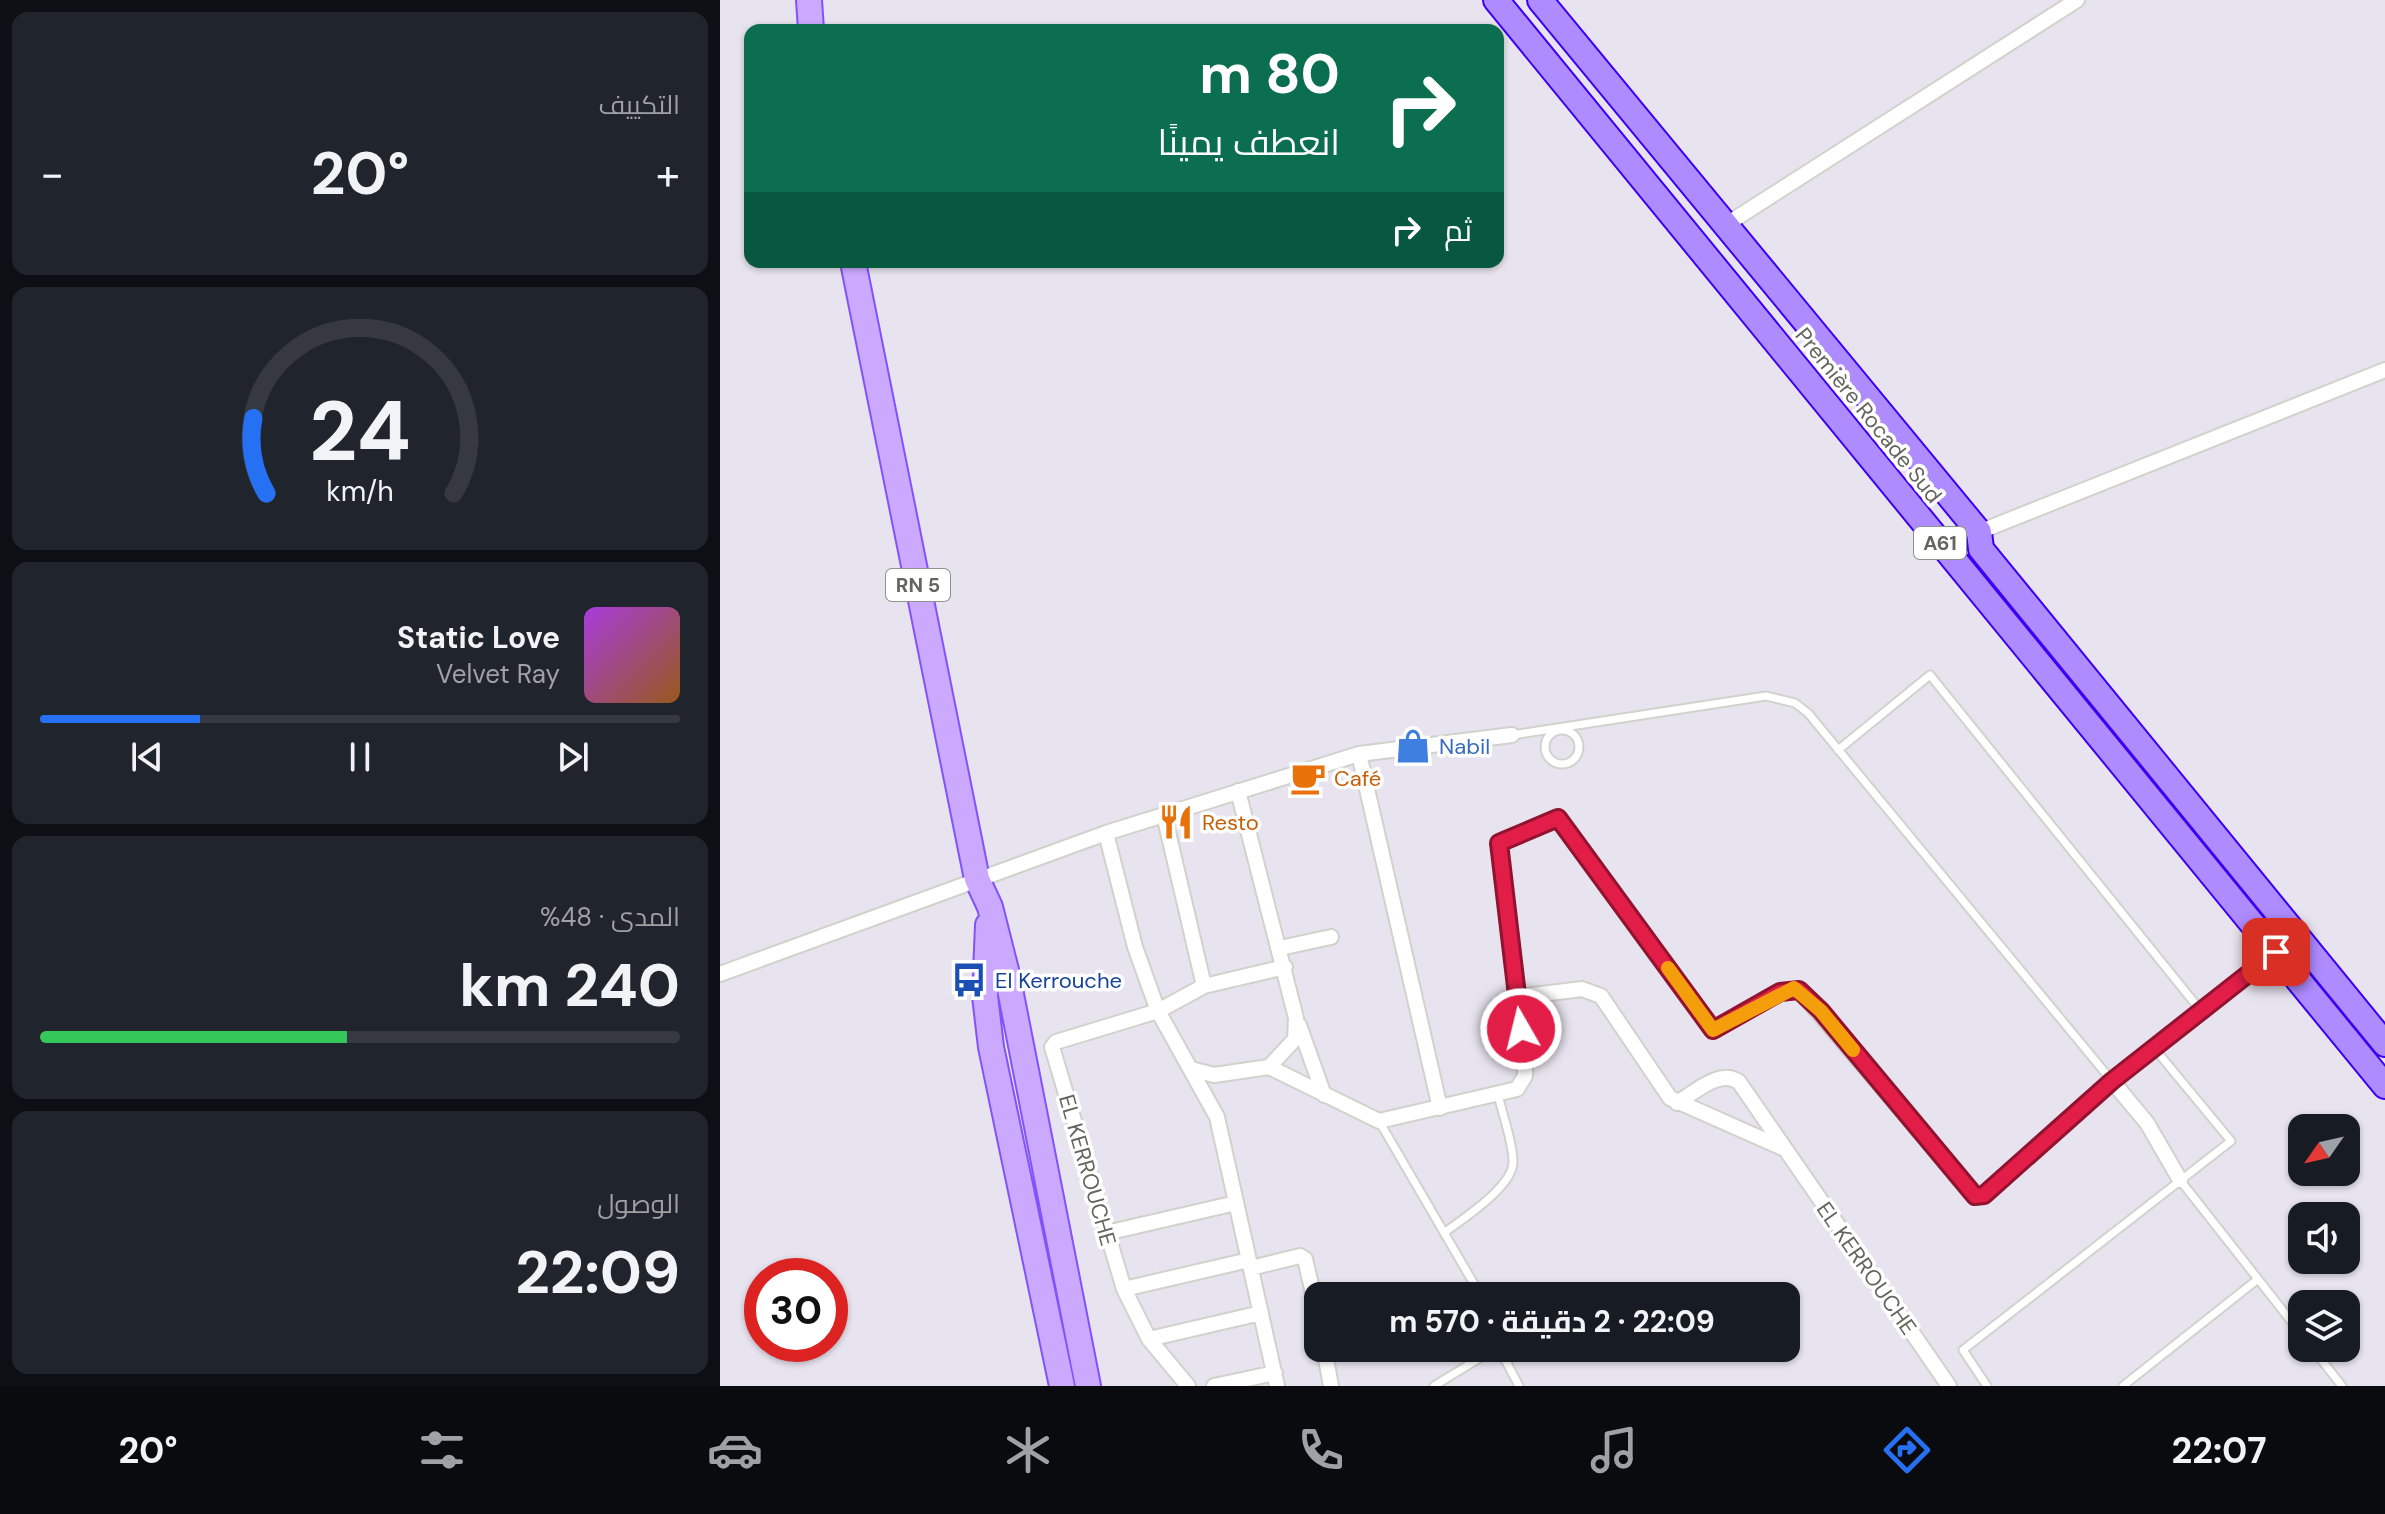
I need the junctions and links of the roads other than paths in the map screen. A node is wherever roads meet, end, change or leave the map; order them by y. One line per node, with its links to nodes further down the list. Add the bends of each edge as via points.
1 (809, 0): 5 (main road)
2 (1496, 0): 21 (highway, Première Rocade Sud / A61)
3 (1540, 0): 6 (highway, Première Rocade Sud / A61)
4 (2077, 0): 6 (street)
5 (811, 24)
6 (1727, 224): 9 (highway, Première Rocade Sud / A61)
7 (854, 268): 17 (main road, RN 5)
8 (2385, 370): 9 (street)
9 (1979, 532): 29 (highway, Première Rocade Sud / A61, via 1981,549)
10 (1556, 730): 10 (lane, via 1547,738 1546,755 1556,763 1568,763 1577,755 1579,743 1573,733); 11 (lane); 12 (lane, via 1766,696 1795,703)
11 (1512, 735): 13 (street)
12 (1838, 750): 27 (lane, via 1930,675); 33 (lane)
13 (1359, 754): 14 (street); 38 (street)
14 (1238, 791): 15 (street); 20 (street)
15 (1164, 815): 16 (street); 24 (street)
16 (1106, 833): 17 (street); 26 (street, via 1135,947)
17 (977, 879): 18 (main road, RN 5); 23 (street)
18 (990, 907): 59 (main road, RN 5, via 985,996 991,1047); 60 (main road, RN 5)
19 (1331, 937): 20 (street)
20 (1280, 948): 22 (street)
21 (2276, 952): 27 (lane); 34 (highway, Première Rocade Sud / A61)
22 (1285, 967): 24 (street); 28 (street)
23 (720, 974)
24 (1204, 986): 26 (street)
25 (1517, 997): 33 (street, via 1499,843 1558,818 1713,1030 1780,992 1799,990 1975,1196 1984,1195); 35 (street, via 1525,1076 1517,1089); 37 (street, via 1582,989 1601,996)
26 (1158, 1011): 32 (street); 43 (street, EL KERROUCHE, via 1052,1047)
27 (2201, 1011): 30 (lane)
28 (1296, 1018): 31 (street, via 1295,1039); 36 (street)
29 (2385, 1044)
30 (2154, 1048): 33 (lane); 41 (lane, via 2231,1141)
31 (1269, 1067): 32 (street, via 1214,1075); 36 (street)
32 (1191, 1069): 42 (street, via 1217,1117)
33 (2112, 1081): 41 (street, via 2147,1123)
34 (2385, 1086)
35 (1498, 1094): 38 (street); 44 (lane, via 1513,1163 1508,1178)
36 (1324, 1095): 39 (street)
37 (1677, 1103): 40 (street); 40 (street, EL KERROUCHE, via 1721,1076 1732,1077)
38 (1440, 1108): 39 (street)
39 (1379, 1121): 44 (lane)
40 (1785, 1150): 66 (street, EL KERROUCHE)
41 (2180, 1180): 46 (lane); 67 (lane, via 1963,1350)
42 (1236, 1203): 43 (street); 45 (street)
43 (1106, 1233): 49 (street, EL KERROUCHE)
44 (1444, 1233): 48 (lane)
45 (1250, 1264): 47 (street, via 1300,1256); 49 (street); 50 (street)
46 (2258, 1279): 51 (lane); 57 (lane)
47 (1310, 1282)
48 (1473, 1282)
49 (1124, 1289): 52 (street, EL KERROUCHE)
50 (1261, 1313): 52 (street); 58 (street)
51 (2288, 1317)
52 (1149, 1339): 61 (street, EL KERROUCHE)
53 (1327, 1362): 63 (street)
54 (1474, 1362): 64 (lane)
55 (1506, 1362): 65 (lane)
56 (2323, 1362): 70 (lane)
57 (2136, 1376): 68 (lane); 69 (lane)
58 (1276, 1380): 62 (street)
59 (1062, 1386)
60 (1088, 1386)
61 (1188, 1386)
62 (1214, 1386)
63 (1331, 1386)
64 (1434, 1386)
65 (1519, 1386)
66 (1949, 1386)
67 (1987, 1386)
68 (2123, 1386)
69 (2143, 1386)
70 (2342, 1386)

